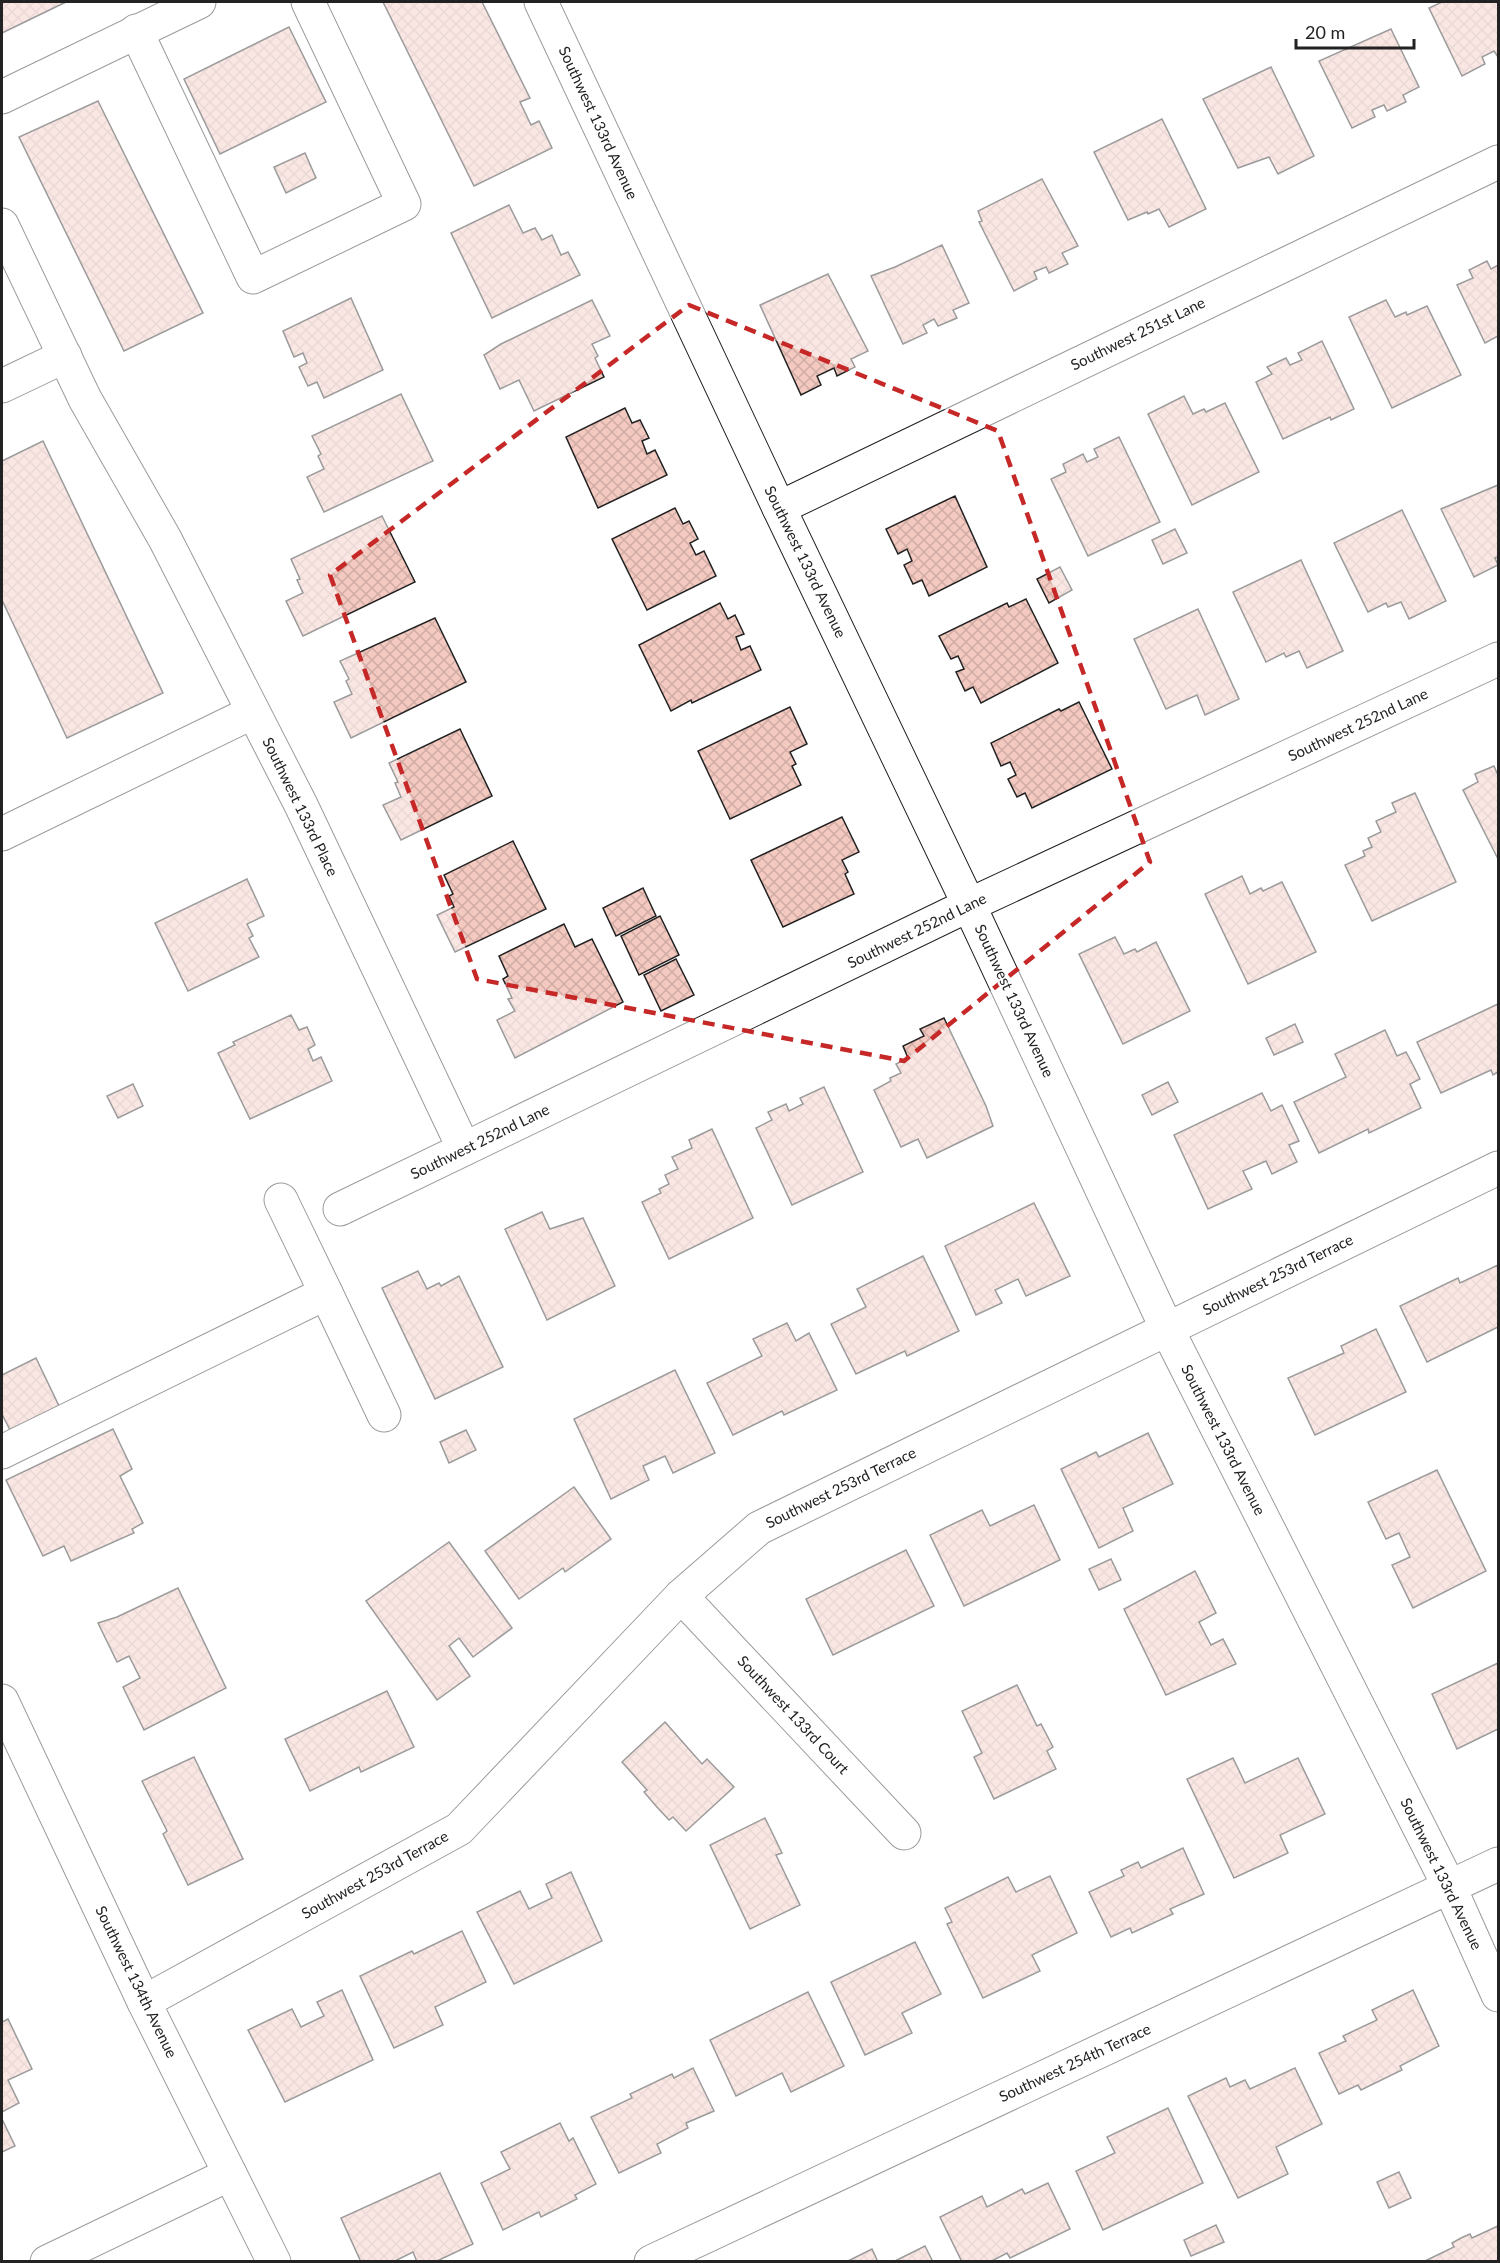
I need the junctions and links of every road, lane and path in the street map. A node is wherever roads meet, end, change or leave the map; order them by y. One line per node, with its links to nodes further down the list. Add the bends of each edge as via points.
1 (199, 2): 4 (street)
2 (308, 2): 4 (street, via 404,204 253,277)
3 (541, 2): 10 (street, Southwest 133rd Avenue)
4 (136, 31): 5 (street)
5 (2, 97)
6 (1498, 162): 10 (street, Southwest 251st Lane)
7 (2, 225): 8 (street, Southwest 133rd Place)
8 (64, 356): 9 (street); 12 (street, Southwest 133rd Place, via 165,539)
9 (2, 386)
10 (779, 508): 14 (street, Southwest 133rd Avenue)
11 (1498, 659): 14 (street, Southwest 252nd Lane)
12 (253, 712): 13 (street); 15 (street, Southwest 133rd Place)
13 (2, 834)
14 (969, 905): 15 (street, Southwest 252nd Lane); 20 (street, Southwest 133rd Avenue)
15 (464, 1149): 18 (street, Southwest 252nd Lane)
16 (1498, 1168): 20 (street, Southwest 253rd Terrace)
17 (281, 1200): 19 (street)
18 (340, 1209)
19 (326, 1293): 21 (street); 22 (street)
20 (1167, 1329): 23 (street, Southwest 253rd Terrace, via 759,1528); 27 (street, Southwest 133rd Avenue)
21 (384, 1415)
22 (2, 1452)
23 (681, 1596): 25 (street, Southwest 133rd Court); 29 (street, Southwest 253rd Terrace, via 459,1829)
24 (2, 1701): 29 (street, Southwest 134th Avenue)
25 (904, 1833)
26 (1498, 1864): 27 (street, Southwest 254th Terrace)
27 (1450, 1888): 28 (street, Southwest 133rd Avenue); 33 (street, Southwest 254th Terrace)
28 (1498, 1995)
29 (144, 2002): 30 (street, Southwest 134th Avenue)
30 (230, 2174): 31 (street); 32 (street, Southwest 134th Avenue)
31 (47, 2262)
32 (274, 2262)
33 (651, 2262)

